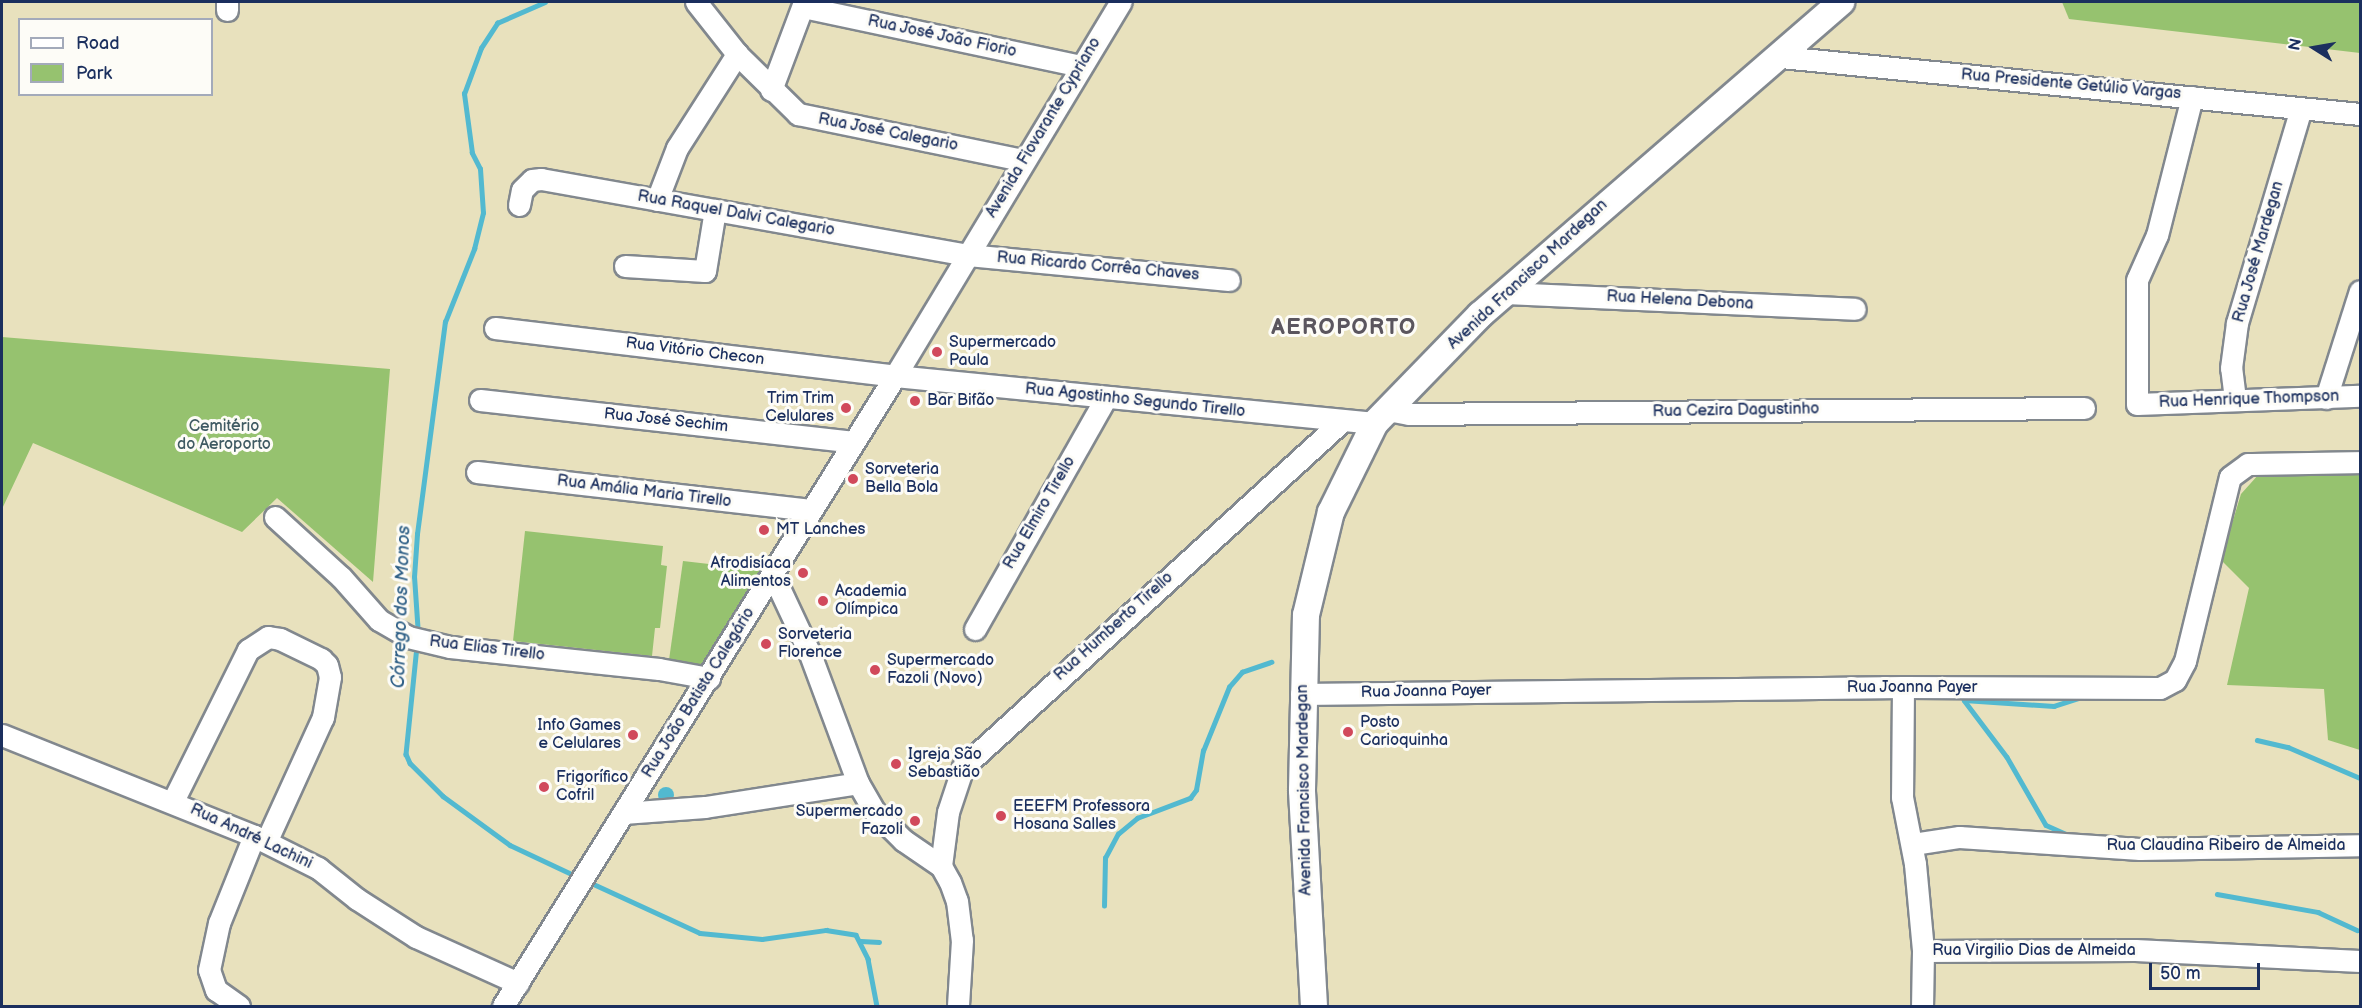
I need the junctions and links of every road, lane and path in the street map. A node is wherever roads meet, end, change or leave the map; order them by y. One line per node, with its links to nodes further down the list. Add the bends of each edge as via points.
1 (696, 2): 5 (street, Rua José Calegario)
2 (1121, 2): 7 (street, Avenida Fiovarante Cypriano)
3 (1841, 2): 6 (main road, Avenida Francisco Mardegan)
4 (803, 4): 7 (street, Rua José João Fiorio); 8 (street)
5 (737, 54): 8 (street, Rua José Calegario); 13 (street, via 676,148)
6 (1781, 57): 9 (street, Rua Presidente Getúlio Vargas); 20 (main road, Avenida Francisco Mardegan, via 1651,163)
7 (1081, 66): 12 (street, Avenida Fiovarante Cypriano)
8 (771, 90): 12 (street, Rua José Calegario, via 792,110 815,119)
9 (2192, 97): 10 (street, Rua Presidente Getúlio Vargas); 27 (street, Rua Henrique Thompson, via 2157,235 2137,280 2138,404)
10 (2301, 108): 11 (street, Rua Presidente Getúlio Vargas); 27 (street, Rua José Mardegan, via 2237,323 2232,368)
11 (2361, 114)
12 (1023, 160): 16 (street, Avenida Fiovarante Cypriano)
13 (657, 200): 14 (street, Rua Raquel Dalvi Calegario, via 541,179 532,180 522,190); 15 (street, Rua Raquel Dalvi Calegario)
14 (519, 205)
15 (715, 210): 16 (street, Rua Raquel Dalvi Calegario); 17 (street, via 705,271)
16 (968, 255): 18 (street, Rua Ricardo Corrêa Chaves); 23 (street, Rua João Batista Calegário)
17 (625, 266)
18 (1229, 280)
19 (2361, 291): 26 (street)
20 (1505, 292): 21 (street, Rua Helena Debona); 30 (main road, Avenida Francisco Mardegan)
21 (1855, 309)
22 (495, 328): 23 (street, Rua Vitório Checon)
23 (895, 376): 25 (street, Rua Agostinho Segundo Tirello); 32 (street, Rua João Batista Calegário)
24 (2361, 396): 26 (street, Rua Henrique Thompson)
25 (1106, 398): 31 (street, Rua Agostinho Segundo Tirello); 38 (street, Rua Elmiro Tirello)
26 (2326, 398): 27 (street, Rua Henrique Thompson)
27 (2235, 399)
28 (480, 400): 32 (street, Rua José Sechim)
29 (2085, 408): 30 (street, Rua Cezira Dagustinho)
30 (1381, 417): 31 (street, Rua Agostinho Segundo Tirello); 41 (main road, Avenida Francisco Mardegan, via 1331,512 1306,615)
31 (1342, 421): 49 (street, Rua Humberto Tirello, via 963,767 948,812)
32 (852, 442): 35 (street, Rua João Batista Calegário)
33 (2361, 462): 40 (street, Rua Joanna Payer, via 2248,464 2230,477 2185,661 2175,680 2160,688)
34 (477, 472): 35 (street, Rua Amália Maria Tirello)
35 (811, 510): 37 (street, Rua João Batista Calegário)
36 (275, 517): 39 (street, Rua Elias Tirello, via 341,577 379,620 408,637 437,645)
37 (773, 575): 39 (street, Rua João Batista Calegário); 43 (street, via 810,654)
38 (975, 629)
39 (709, 678): 45 (street, Rua João Batista Calegário)
40 (1903, 687): 41 (street, Rua Joanna Payer); 47 (street, via 1902,797)
41 (1301, 694): 56 (main road, Avenida Francisco Mardegan)
42 (2, 735): 44 (street, Rua André Lachini)
43 (858, 783): 45 (street, via 705,807); 49 (street, via 875,812 903,840)
44 (174, 801): 46 (street, Rua André Lachini); 46 (street, via 249,650 268,637 280,639 327,665 328,697 323,717)
45 (623, 813): 52 (street, Rua João Batista Calegário)
46 (260, 839): 52 (street, Rua André Lachini, via 318,868 416,938); 53 (street, via 219,923 209,970 216,990)
47 (1913, 844): 48 (street, Rua Claudina Ribeiro de Almeida, via 1959,837 2140,849); 50 (street)
48 (2361, 845)
49 (941, 866): 55 (street, via 957,901 962,940)
50 (1923, 951): 51 (street, Rua Virgilio Dias de Almeida, via 2135,950); 57 (street)
51 (2361, 961)
52 (518, 983): 54 (street, Rua João Batista Calegário)
53 (239, 1006)
54 (503, 1006)
55 (958, 1006)
56 (1314, 1006)
57 (1922, 1006)

